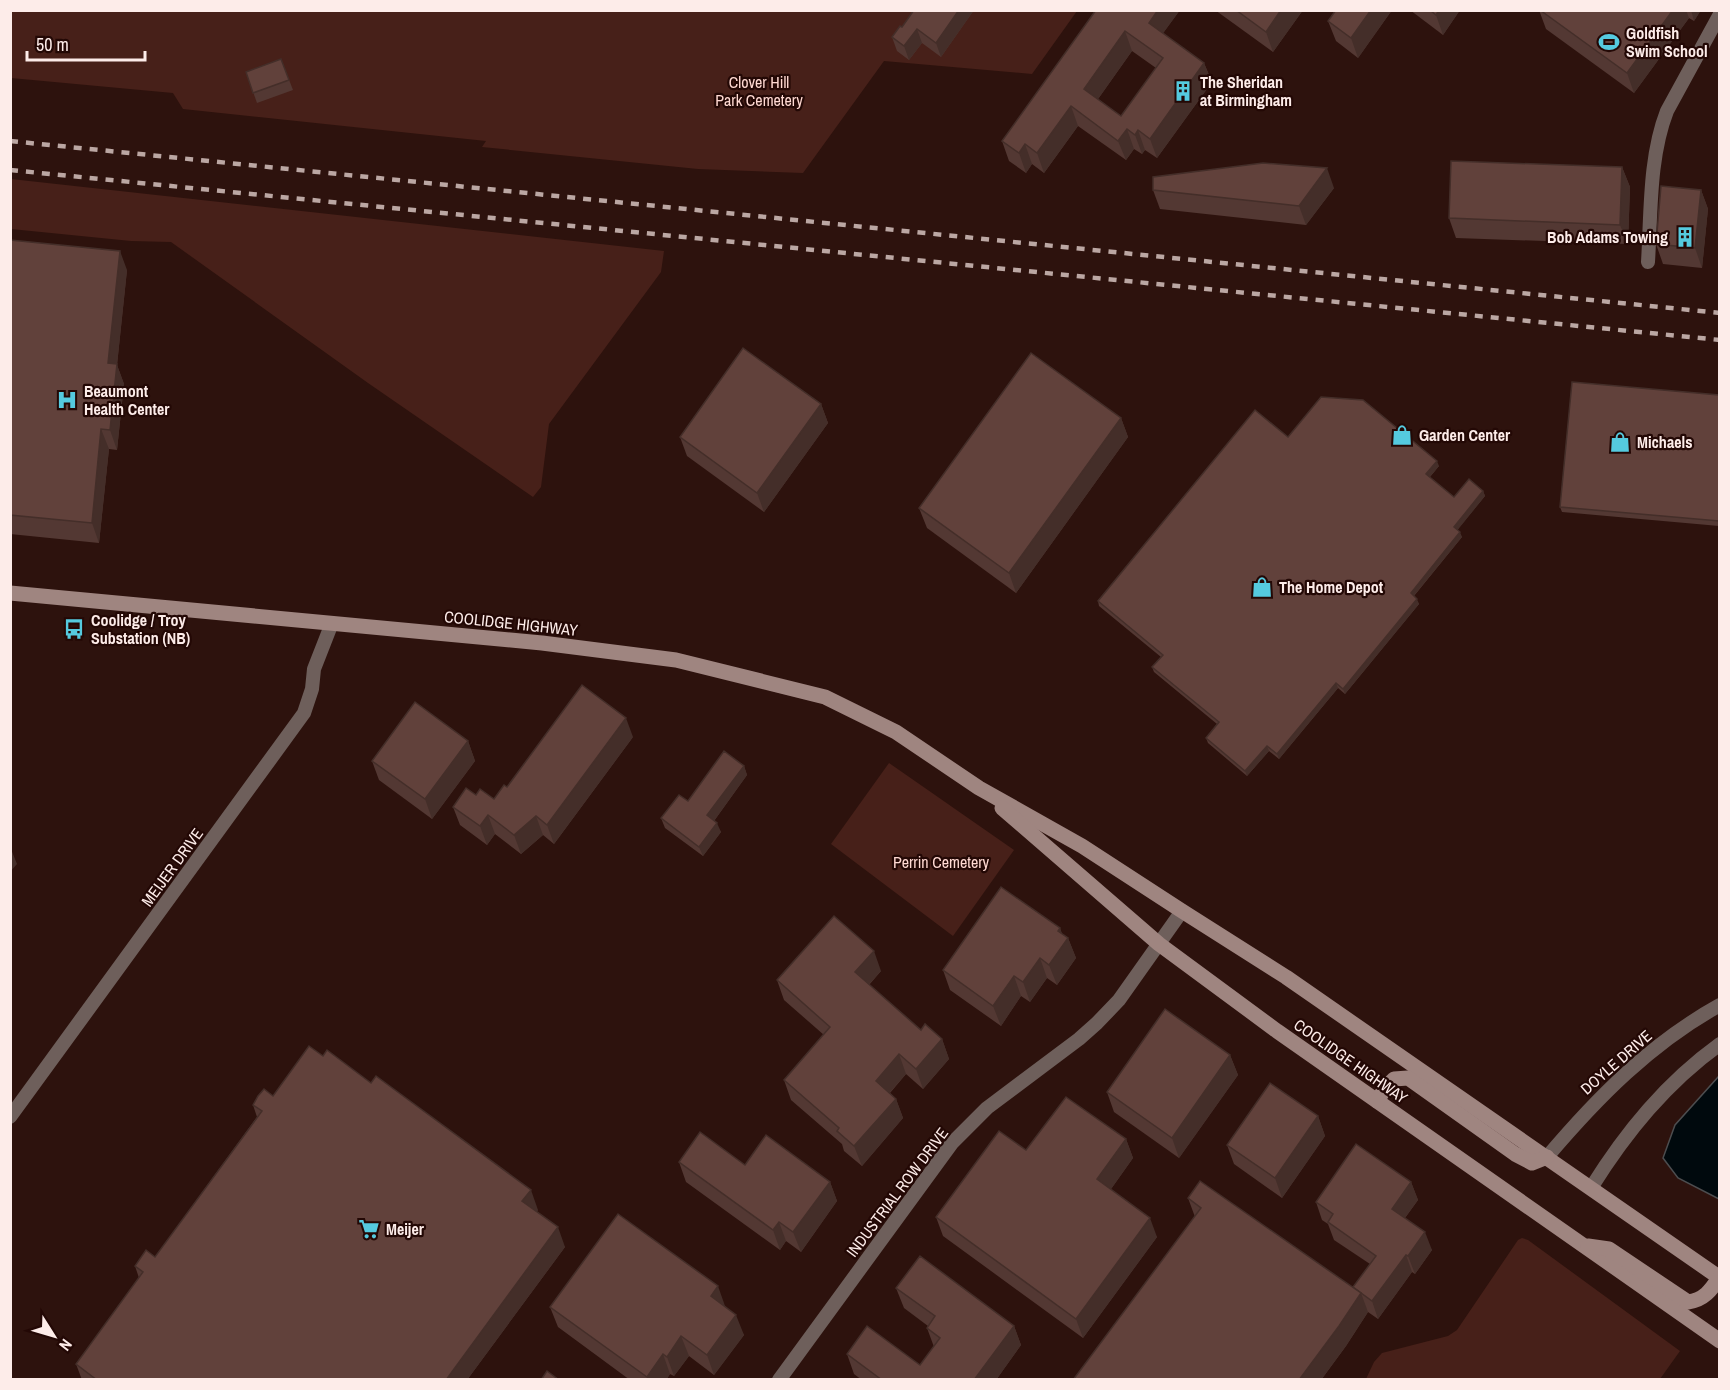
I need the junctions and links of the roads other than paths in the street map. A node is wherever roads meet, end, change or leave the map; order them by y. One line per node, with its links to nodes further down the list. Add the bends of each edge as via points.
1 (1719, 14): 2 (street, via 1661,124 1656,145)
2 (1648, 262)
3 (10, 593): 4 (main road, COOLIDGE HIGHWAY)
4 (332, 623): 5 (main road, COOLIDGE HIGHWAY, via 676,660 749,677 825,697 880,723); 11 (street, MEIJER DRIVE, via 314,669 303,713)
5 (979, 788): 6 (main road, COOLIDGE HIGHWAY, via 1082,846); 7 (main road, COOLIDGE HIGHWAY)
6 (1182, 912): 7 (street, INDUSTRIAL ROW DRIVE); 12 (main road, COOLIDGE HIGHWAY, via 1286,977)
7 (1159, 944): 10 (main road, COOLIDGE HIGHWAY); 17 (street, INDUSTRIAL ROW DRIVE, via 1119,1000 1097,1023 987,1108 952,1143)
8 (1719, 1005): 12 (street, DOYLE DRIVE, via 1663,1042 1613,1083)
9 (1719, 1044): 13 (street, via 1691,1064 1659,1096 1628,1132)
10 (1377, 1101): 12 (main road, via 1394,1079 1408,1078 1515,1154 1532,1163); 14 (main road, COOLIDGE HIGHWAY)
11 (10, 1117)
12 (1546, 1157): 13 (main road, COOLIDGE HIGHWAY)
13 (1591, 1188): 15 (main road, COOLIDGE HIGHWAY)
14 (1585, 1246): 15 (main road, via 1609,1249 1688,1302 1709,1293); 16 (main road, COOLIDGE HIGHWAY)
15 (1719, 1278)
16 (1719, 1341)
17 (779, 1380)

